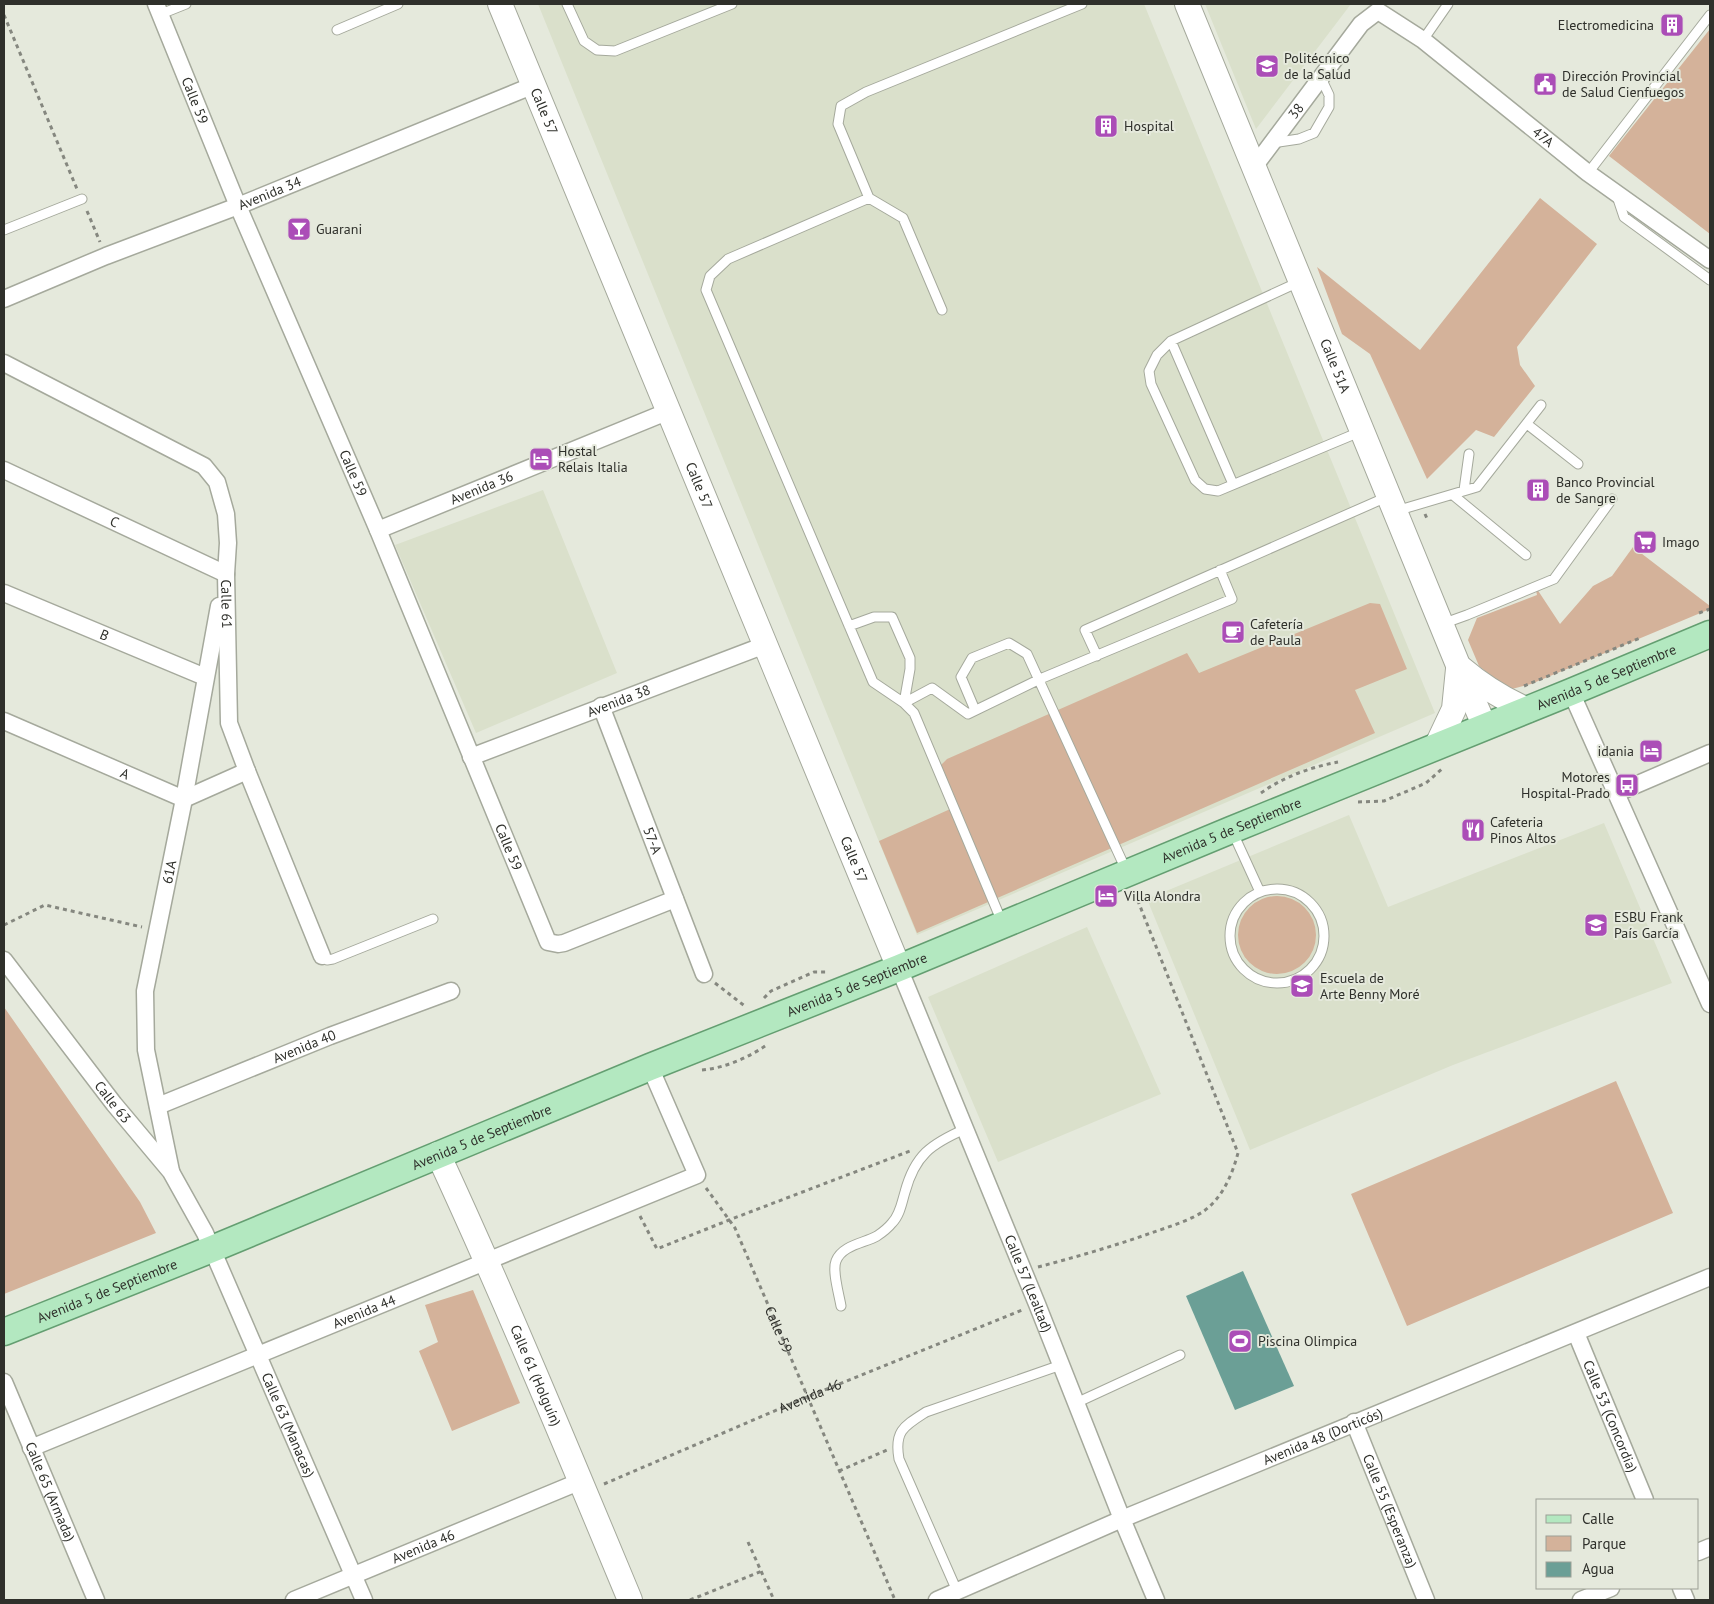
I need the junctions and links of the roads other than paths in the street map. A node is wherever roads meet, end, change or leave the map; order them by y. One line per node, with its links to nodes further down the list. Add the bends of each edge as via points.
1 (186, 4): 10 (lane)
2 (398, 4): 12 (lane)
3 (500, 4): 15 (street, Calle 57)
4 (567, 4): 5 (lane, via 584,41 597,50 615,50)
5 (732, 4)
6 (1082, 4): 20 (lane, via 866,92 841,106 838,124)
7 (1187, 4): 17 (street, Calle 51A)
8 (1448, 4): 13 (lane)
9 (1381, 7): 13 (street, 47A); 14 (street, 38, via 1361,24)
10 (158, 9): 21 (street, Calle 59)
11 (1710, 15): 18 (lane)
12 (337, 30)
13 (1423, 40): 18 (street, 47A)
14 (1321, 78): 16 (street, 38); 16 (lane, via 1329,95 1329,107 1314,133)
15 (534, 85): 21 (street, Avenida 34); 32 (street, Calle 57)
16 (1272, 144): 17 (street, 38)
17 (1254, 167): 26 (street, Calle 51A)
18 (1588, 173): 23 (street, 47A)
19 (82, 198): 22 (lane)
20 (869, 198): 28 (lane, via 903,218); 49 (lane, via 728,259 710,276 706,290)
21 (238, 206): 27 (street, Avenida 34); 43 (street, Calle 59)
22 (4, 230)
23 (1684, 251): 24 (street, 47A); 25 (lane)
24 (1710, 260)
25 (1710, 280)
26 (1301, 281): 29 (lane); 34 (street, Calle 51A)
27 (4, 299)
28 (942, 310)
29 (1171, 341): 38 (lane); 38 (lane, via 1157,355 1149,371 1151,384 1195,480 1205,489 1218,491)
30 (4, 363): 46 (street, Calle 61, via 204,466 217,482 226,514)
31 (1541, 405): 33 (lane)
32 (669, 411): 43 (street, Avenida 36); 51 (street, Calle 57)
33 (1527, 424): 36 (lane); 39 (lane, via 1477,487)
34 (1362, 430): 38 (lane); 42 (street, Calle 51A)
35 (1469, 454): 39 (lane)
36 (1578, 464)
37 (4, 470): 46 (street, C)
38 (1233, 484)
39 (1464, 490): 40 (lane)
40 (1453, 494): 42 (lane); 44 (lane)
41 (1612, 499): 48 (lane, via 1554,579)
42 (1392, 503): 45 (lane); 48 (street, Calle 51A)
43 (378, 530): 65 (street, Calle 59)
44 (1526, 556)
45 (1220, 570): 52 (lane, via 1085,630); 52 (lane, via 1232,599)
46 (226, 574): 54 (street, 61A); 66 (street, Calle 61, via 229,724)
47 (4, 593): 54 (street, B)
48 (1441, 624): 53 (street, Calle 51A)
49 (849, 626): 57 (lane, via 873,682); 57 (lane, via 874,617 892,617 910,658)
50 (1710, 634): 56 (main road, Avenida 5 de Septiembre)
51 (765, 645): 58 (street, Avenida 38); 77 (street, Calle 57)
52 (1097, 656): 55 (lane)
53 (1458, 665): 60 (street, via 1478,683); 62 (street, Calle 51A); 63 (street, via 1454,709)
54 (205, 677): 68 (street, 61A)
55 (1040, 679): 59 (lane); 59 (lane, via 1027,654 1010,643 972,658 961,677); 70 (lane)
56 (1572, 692): 60 (main road, Avenida 5 de Septiembre); 67 (street)
57 (904, 703): 59 (lane, via 932,688 968,714); 74 (lane, via 914,713)
58 (601, 706): 65 (street, Avenida 38); 72 (street, 57-A)
59 (975, 710)
60 (1528, 710): 62 (main road, Avenida 5 de Septiembre)
61 (4, 721): 68 (street, A)
62 (1485, 727): 63 (main road, Avenida 5 de Septiembre)
63 (1436, 747): 69 (main road, Avenida 5 de Septiembre)
64 (1710, 753): 67 (street)
65 (472, 757): 72 (street, Calle 59, via 548,942 564,943)
66 (247, 771): 68 (street); 75 (street, Calle 61)
67 (1617, 793): 80 (street)
68 (184, 799): 82 (street, 61A, via 145,991 146,1050)
69 (1231, 830): 70 (main road, Avenida 5 de Septiembre); 71 (lane)
70 (1128, 874): 74 (main road, Avenida 5 de Septiembre)
71 (1260, 892): 71 (lane, via 1246,900 1235,913 1230,928 1230,945 1246,972 1260,980 1292,981 1307,973 1317,962 1325,933 1322,918 1303,896 1289,890 1274,888)
72 (675, 899): 78 (street, 57-A)
73 (433, 919): 75 (lane, via 333,959 327,960)
74 (1004, 925): 77 (main road, Avenida 5 de Septiembre)
75 (322, 956)
76 (4, 960): 85 (street, Calle 63, via 114,1104)
77 (899, 968): 81 (main road, Avenida 5 de Septiembre); 83 (street, Calle 57 (Lealtad))
78 (704, 974)
79 (451, 991): 82 (street, Avenida 40)
80 (1710, 1004)
81 (650, 1067): 84 (main road, Avenida 5 de Septiembre); 87 (street, Avenida 44, via 697,1175)
82 (158, 1106): 85 (street, 61A)
83 (965, 1129): 89 (lane, via 944,1138 916,1163 894,1222 877,1236 839,1255 835,1270); 94 (street, Calle 57 (Lealtad))
84 (438, 1154): 86 (main road, Avenida 5 de Septiembre); 87 (street, Calle 61 (Holguín))
85 (171, 1172): 86 (street, Calle 63)
86 (212, 1249): 90 (main road, Avenida 5 de Septiembre); 92 (street, Calle 63 (Manacas))
87 (487, 1261): 92 (street, Avenida 44); 99 (street, Calle 61 (Holguín))
88 (1710, 1277): 91 (street, Avenida 48 (Dorticós))
89 (841, 1306)
90 (4, 1332)
91 (1576, 1333): 97 (street, Avenida 48 (Dorticós)); 100 (street, Calle 53 (Concordia))
92 (258, 1354): 98 (street, Avenida 44); 102 (street, Calle 63 (Manacas))
93 (1180, 1355): 96 (lane)
94 (1061, 1365): 96 (street, Calle 57 (Lealtad)); 104 (lane, via 926,1412 899,1433 896,1446 899,1459)
95 (4, 1382): 98 (street, Calle 65 (Armada))
96 (1076, 1404): 101 (street, Calle 57 (Lealtad))
97 (1354, 1422): 101 (street, Avenida 48 (Dorticós)); 111 (street, Calle 55 (Esperanza))
98 (31, 1448): 105 (street, Calle 65 (Armada))
99 (583, 1486): 102 (street, Avenida 46); 108 (street, Calle 61 (Holguín))
100 (1645, 1499)
101 (1122, 1519): 104 (street, Avenida 48 (Dorticós)); 110 (street, Calle 57 (Lealtad))
102 (354, 1575): 106 (street, Avenida 46); 107 (street, Calle 63 (Manacas))
103 (1610, 1589): 112 (street)
104 (957, 1591): 109 (street, Avenida 48 (Dorticós))
105 (96, 1600)
106 (294, 1600)
107 (364, 1600)
108 (630, 1600)
109 (937, 1600)
110 (1156, 1600)
111 (1426, 1600)
112 (1582, 1600)

